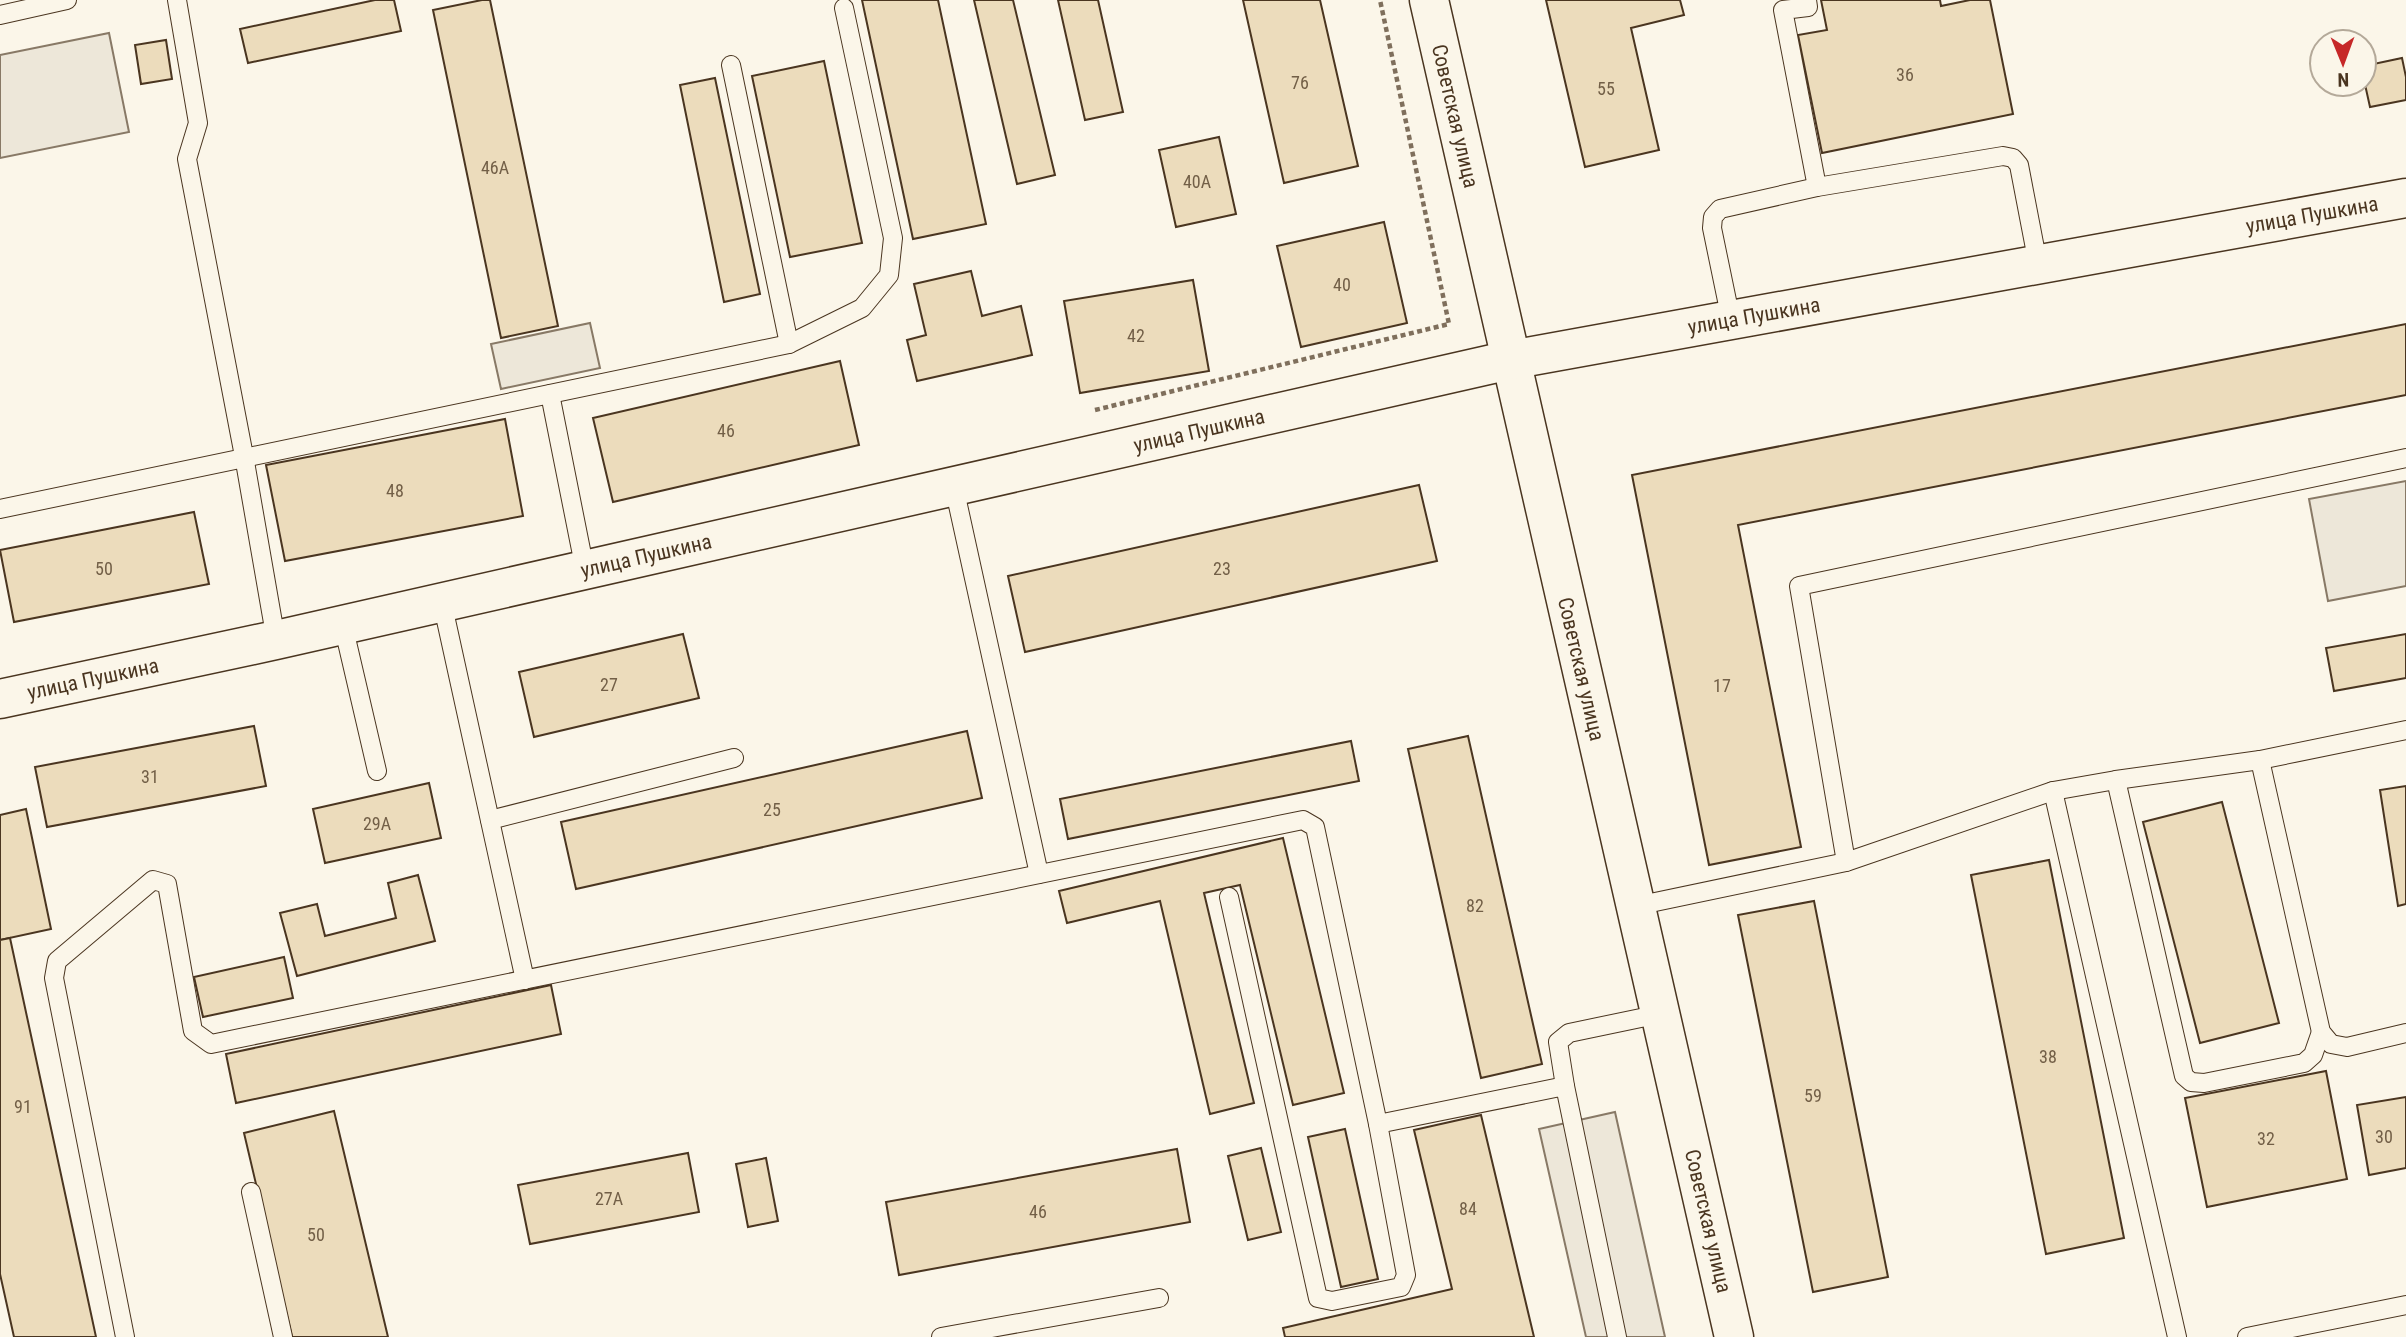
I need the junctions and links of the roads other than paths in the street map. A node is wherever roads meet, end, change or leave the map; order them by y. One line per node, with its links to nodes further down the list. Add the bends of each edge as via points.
1 (67, 0): 6 (lane)
2 (177, 0): 15 (lane, via 198,123 187,159)
3 (1429, 0): 13 (main road, Советская улица)
4 (1807, 0): 8 (lane, via 1808,7 1783,10)
5 (844, 8): 12 (lane, via 893,237 889,275 862,308)
6 (0, 15)
7 (731, 65): 12 (lane)
8 (1817, 187): 10 (lane, via 2013,158 2019,165); 11 (lane, via 1720,209 1713,216)
9 (2406, 198): 10 (main road, улица Пушкина)
10 (2038, 264): 11 (main road, улица Пушкина)
11 (1731, 320): 13 (main road, улица Пушкина)
12 (789, 344): 14 (lane)
13 (1510, 360): 17 (main road, улица Пушкина); 34 (main road, Советская улица)
14 (550, 394): 15 (lane); 19 (lane)
15 (244, 456): 18 (lane); 22 (lane)
16 (2406, 458): 31 (lane, via 1799,586)
17 (954, 486): 19 (main road, улица Пушкина); 32 (lane)
18 (0, 509)
19 (586, 570): 20 (main road, улица Пушкина)
20 (442, 602): 21 (main road, улица Пушкина); 30 (lane)
21 (343, 625): 22 (main road, улица Пушкина); 27 (lane)
22 (275, 640): 23 (main road, улица Пушкина)
23 (0, 699)
24 (2406, 730): 26 (lane)
25 (734, 758): 30 (lane)
26 (2260, 760): 28 (lane); 37 (lane)
27 (377, 771)
28 (2116, 779): 29 (lane); 37 (lane, via 2184,1076 2204,1083 2304,1063 2313,1055)
29 (2053, 791): 31 (lane); 49 (lane)
30 (490, 820): 35 (lane)
31 (1846, 862): 34 (lane)
32 (1039, 874): 35 (lane); 40 (lane, via 1303,820 1315,827)
33 (1229, 897): 40 (lane, via 1318,1298 1332,1301 1401,1287 1406,1275)
34 (1636, 906): 36 (main road, Советская улица)
35 (525, 980): 44 (lane, via 211,1044 193,1031 167,884 153,880 57,961 54,978)
36 (1660, 1014): 39 (lane, via 1569,1033 1558,1042); 48 (main road, Советская улица)
37 (2321, 1032): 38 (lane, via 2331,1044 2347,1047)
38 (2406, 1033)
39 (1565, 1086): 40 (lane); 47 (lane)
40 (1377, 1124)
41 (251, 1192): 45 (lane)
42 (1159, 1298): 46 (lane)
43 (2406, 1305): 50 (lane)
44 (125, 1337)
45 (283, 1337)
46 (941, 1337)
47 (1617, 1337)
48 (1734, 1337)
49 (2177, 1337)
50 (2247, 1337)

